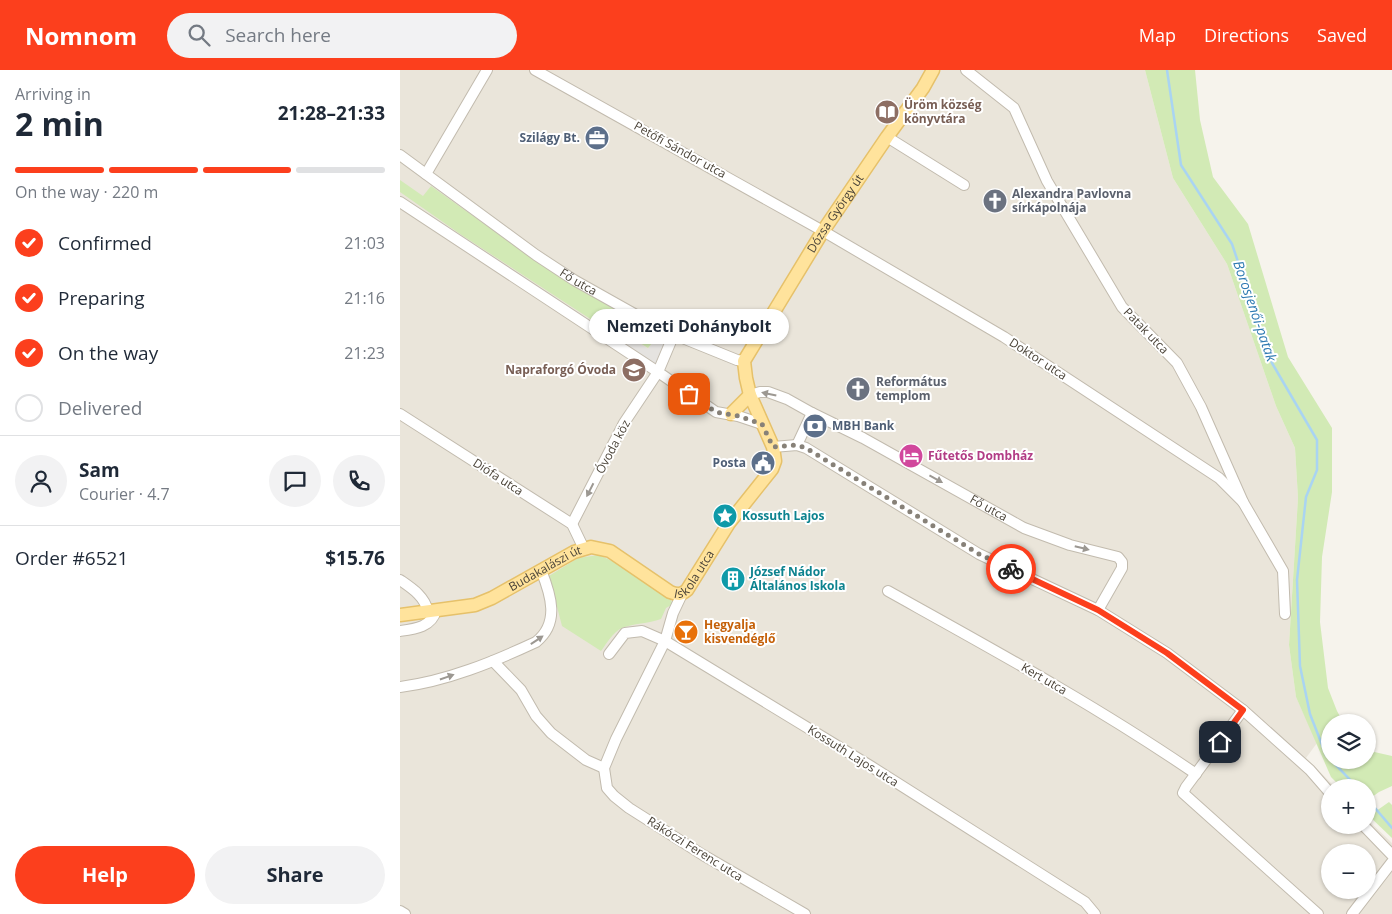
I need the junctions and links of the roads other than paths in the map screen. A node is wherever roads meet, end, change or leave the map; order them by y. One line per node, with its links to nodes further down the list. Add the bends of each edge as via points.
1 (487, 70): 7 (street)
2 (535, 70): 10 (street, Petőfi Sándor utca)
3 (966, 70): 21 (street, Patak utca, via 1014,108 1047,181 1122,306 1176,363 1201,407)
4 (931, 71): 5 (main road, Dózsa György út)
5 (887, 137): 8 (street); 10 (main road, Dózsa György út)
6 (400, 155): 7 (street, Fő utca)
7 (426, 174): 11 (street, Fő utca, via 574,280)
8 (964, 185)
9 (400, 202): 13 (street)
10 (823, 231): 12 (main road, Dózsa György út); 21 (street, Doktor utca, via 1004,337 1219,478)
11 (674, 334): 12 (street, Fő utca); 13 (street, Óvoda köz)
12 (744, 361): 14 (main road)
13 (658, 372): 17 (street, via 716,412); 22 (street, Óvoda köz, one-way to 22, via 624,423)
14 (750, 395): 15 (street, Fő utca, one-way to 14, via 768,392); 17 (main road); 18 (main road)
15 (812, 413): 19 (street); 28 (street, Fő utca, one-way to 28, via 1024,528 1070,545 1118,557 1122,568)
16 (400, 414): 22 (street, Diófa utca)
17 (732, 414): 18 (street)
18 (762, 424): 20 (main road)
19 (797, 445): 20 (street); 28 (street, via 979,554)
20 (773, 447): 27 (main road, Iskola utca, via 775,461 772,469 733,517 695,579)
21 (1243, 502): 30 (street, Patak utca, via 1283,571)
22 (572, 524): 23 (street)
23 (584, 549): 24 (main road, Budakalászi út); 27 (main road, Budakalászi út, via 591,547 610,551 664,588 677,595)
24 (541, 570): 29 (main road, Budakalászi út, via 475,605); 35 (street, one-way to 24, via 536,642 548,629 552,610)
25 (400, 580): 29 (street, via 416,590)
26 (888, 591): 39 (street, Kert utca, via 1040,676)
27 (682, 594): 33 (street, Iskola utca)
28 (1098, 610): 37 (street, via 1167,653)
29 (432, 611): 31 (main road, Budakalászi út); 32 (street, via 434,618 423,626)
30 (1285, 614)
31 (400, 615)
32 (400, 631)
33 (665, 641): 34 (street, Kossuth Lajos utca, via 642,631 625,633); 38 (street, Iskola utca); 47 (street, Kossuth Lajos utca, via 1085,902)
34 (609, 654)
35 (493, 661): 36 (street, one-way to 35, via 424,684); 38 (street, via 521,690 551,734 586,760)
36 (400, 688)
37 (1243, 710): 39 (street); 40 (street)
38 (604, 768): 46 (street, Rákóczi Ferenc utca, via 607,788 629,808)
39 (1196, 774): 48 (street, via 1183,793 1187,798)
40 (1321, 783)
41 (1372, 834): 42 (street)
42 (1392, 855)
43 (1392, 862): 49 (street)
44 (400, 911): 45 (street)
45 (405, 914)
46 (805, 914)
47 (1095, 914)
48 (1318, 914)
49 (1352, 914)

